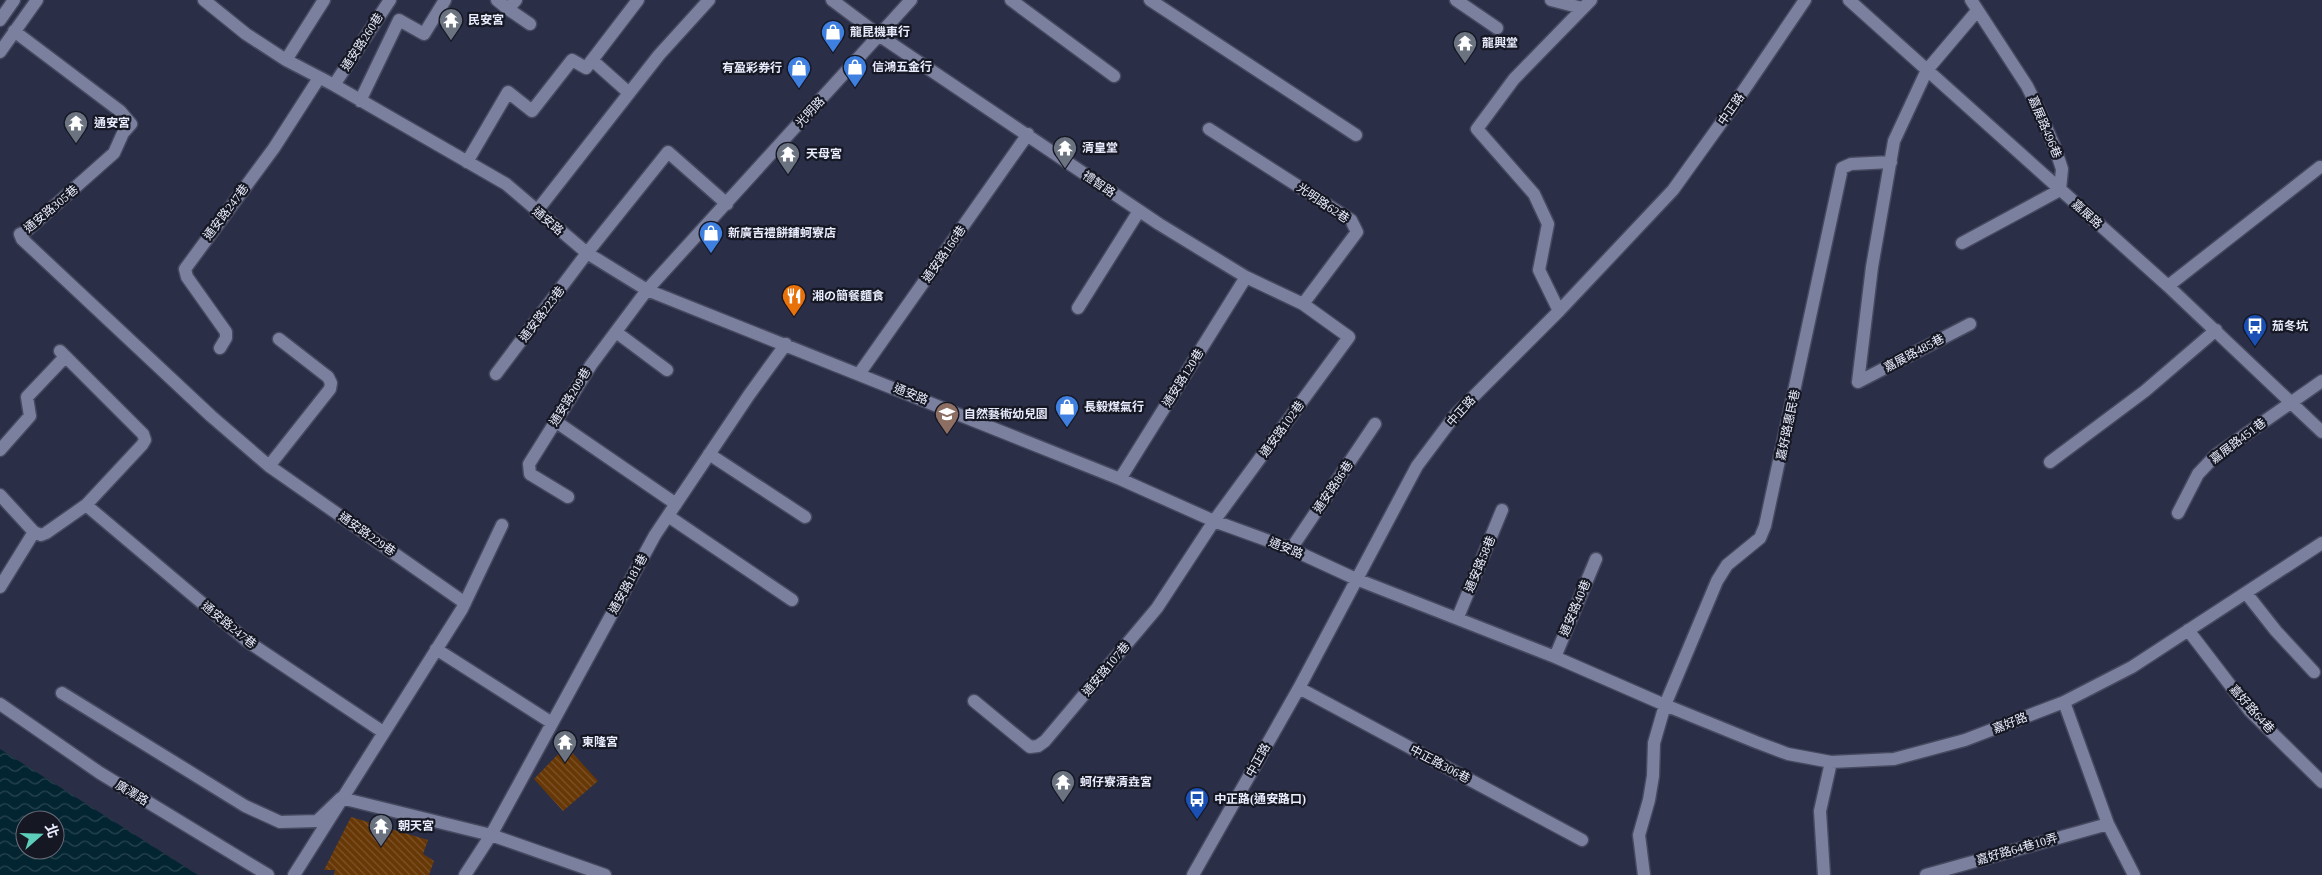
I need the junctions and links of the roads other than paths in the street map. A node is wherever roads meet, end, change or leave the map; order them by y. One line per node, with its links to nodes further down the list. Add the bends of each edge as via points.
1 (14, 0): 21 (street)
2 (36, 0): 24 (street)
3 (204, 0): 27 (street, 通安路, via 246,34)
4 (324, 0): 27 (street)
5 (390, 0): 32 (street, 通安路260巷)
6 (444, 0): 34 (street, via 424,34 399,20)
7 (497, 0): 18 (street)
8 (638, 0): 28 (street)
9 (709, 0): 33 (street)
10 (832, 0): 25 (street, 禮智路)
11 (911, 0): 25 (street, 光明路)
12 (1010, 0): 30 (street)
13 (1150, 0): 37 (street)
14 (1456, 0): 23 (street)
15 (1551, 0): 19 (street)
16 (1805, 0): 52 (street, 中正路, via 1673,190)
17 (1849, 0): 29 (street, 嘉展路)
18 (512, 4): 22 (street)
19 (1587, 4): 52 (street, via 1514,79 1478,129 1534,194 1548,224 1539,270)
20 (1974, 6): 29 (street); 41 (street, 嘉展路496巷, via 2036,104 2062,169)
21 (0, 20)
22 (530, 24)
23 (1496, 28)
24 (14, 32): 26 (street); 71 (street, 通安路305巷, via 120,111 131,124 114,153 20,234 22,239 184,392)
25 (880, 36): 36 (street, 禮智路); 42 (street, 光明路)
26 (0, 52)
27 (286, 60): 31 (street, 通安路)
28 (592, 60): 33 (street); 38 (street, via 586,68 572,60 532,111 508,92)
29 (1927, 70): 39 (street, via 1894,141); 41 (street, 嘉展路)
30 (1114, 76)
31 (320, 78): 32 (street, 通安路); 59 (street, 通安路247巷, via 274,148 185,269 187,277 226,332)
32 (334, 85): 34 (street, 通安路)
33 (629, 94): 44 (street)
34 (360, 102): 38 (street, 通安路)
35 (1209, 128): 50 (street, 光明路62巷, via 1351,220 1357,232)
36 (1028, 134): 43 (street, 禮智路); 62 (street, 通安路166巷)
37 (1356, 135)
38 (467, 162): 44 (street, 通安路, via 506,184)
39 (1891, 162): 53 (street, 嘉展路485巷, via 1872,268 1858,382); 102 (street, 嘉好路惠民巷, via 1852,164 1842,168 1766,526 1760,538 1728,565 1716,581)
40 (2320, 167): 48 (street)
41 (2060, 190): 45 (street); 48 (street, 嘉展路)
42 (726, 204): 46 (street, 通安路223巷, via 668,152); 49 (street, 光明路)
43 (1139, 211): 47 (street, 禮智路); 51 (street)
44 (536, 212): 46 (street, 通安路)
45 (1962, 243)
46 (587, 253): 49 (street, 通安路); 61 (street, 通安路223巷)
47 (1246, 278): 50 (street, 禮智路); 72 (street, 通安路120巷)
48 (2168, 286): 54 (street, 嘉展路)
49 (647, 290): 55 (street, 通安路209巷); 58 (street, 通安路)
50 (1303, 304): 56 (street, 禮智路)
51 (1078, 308)
52 (1559, 311): 87 (street, 中正路, via 1456,414 1417,466)
53 (1970, 324)
54 (2216, 330): 64 (street, 嘉展路); 70 (street, via 2145,391)
55 (616, 332): 60 (street); 65 (street, 通安路209巷)
56 (1349, 337): 81 (street, 通安路102巷)
57 (279, 339): 71 (street, via 328,377 331,383 330,389)
58 (786, 344): 62 (street, 通安路); 69 (street, 通安路181巷)
59 (220, 348)
60 (667, 370)
61 (496, 374)
62 (859, 374): 72 (street, 通安路)
63 (2322, 381): 64 (street, 嘉展路451巷)
64 (2291, 402): 67 (street, 嘉展路); 78 (street, 嘉展路451巷, via 2216,455 2198,474)
65 (555, 422): 74 (street, 通安路209巷, via 529,469 530,474); 75 (street)
66 (1375, 424): 85 (street, 通安路86巷)
67 (2322, 432)
68 (0, 450): 76 (street, via 30,416 27,397 62,354 143,434 145,440)
69 (710, 454): 75 (street, 通安路181巷); 80 (street)
70 (2050, 462)
71 (269, 466): 91 (street, 通安路229巷)
72 (1120, 479): 81 (street, 通安路)
73 (0, 495): 83 (street)
74 (568, 497)
75 (676, 504): 79 (street, 通安路181巷)
76 (86, 505): 83 (street, via 46,533); 104 (street, 通安路247巷, via 247,641)
77 (1502, 510): 92 (street, 通安路58巷)
78 (2178, 513)
79 (668, 516): 90 (street); 103 (street, 通安路181巷)
80 (804, 517)
81 (1214, 521): 85 (street, 通安路); 99 (street, 通安路107巷, via 1157,608 1046,741 1030,747)
82 (502, 525): 91 (street)
83 (34, 532): 88 (street)
84 (2322, 543): 89 (street, 嘉好路)
85 (1291, 549): 87 (street, 通安路)
86 (1596, 559): 95 (street, 通安路40巷)
87 (1356, 579): 92 (street, 通安路); 97 (street, 中正路)
88 (0, 587)
89 (2246, 593): 93 (street, 嘉好路); 96 (street, via 2276,632)
90 (792, 600)
91 (465, 603): 94 (street)
92 (1458, 617): 95 (street, 通安路)
93 (2188, 630): 100 (street, 嘉好路, via 2132,667); 106 (street, 嘉好路64巷, via 2250,711)
94 (436, 649): 103 (street); 104 (street)
95 (1555, 657): 102 (street, 通安路)
96 (2314, 672)
97 (1299, 688): 110 (street, 中正路306巷); 115 (street, 中正路)
98 (62, 693): 107 (street, via 245,806 280,822 317,821)
99 (974, 701)
100 (2064, 702): 105 (street, 嘉好路, via 1965,740 1894,760); 108 (street)
101 (0, 704): 111 (street, 廣澤路, via 100,773)
102 (1665, 705): 105 (street, 嘉好路, via 1788,754); 116 (street, via 1654,743 1652,784 1640,835)
103 (552, 723): 109 (street, 通安路181巷)
104 (383, 732): 107 (street)
105 (1831, 762): 117 (street, via 1820,811)
106 (2322, 782)
107 (341, 798): 109 (street); 112 (street)
108 (2108, 824): 118 (street, 嘉好路64巷10弄); 119 (street)
109 (491, 835): 113 (street, 通安路181巷); 114 (street)
110 (1582, 840)
111 (268, 875)
112 (294, 875)
113 (465, 875)
114 (604, 875)
115 (1193, 875)
116 (1644, 875)
117 (1824, 875)
118 (1926, 875)
119 (2134, 875)

